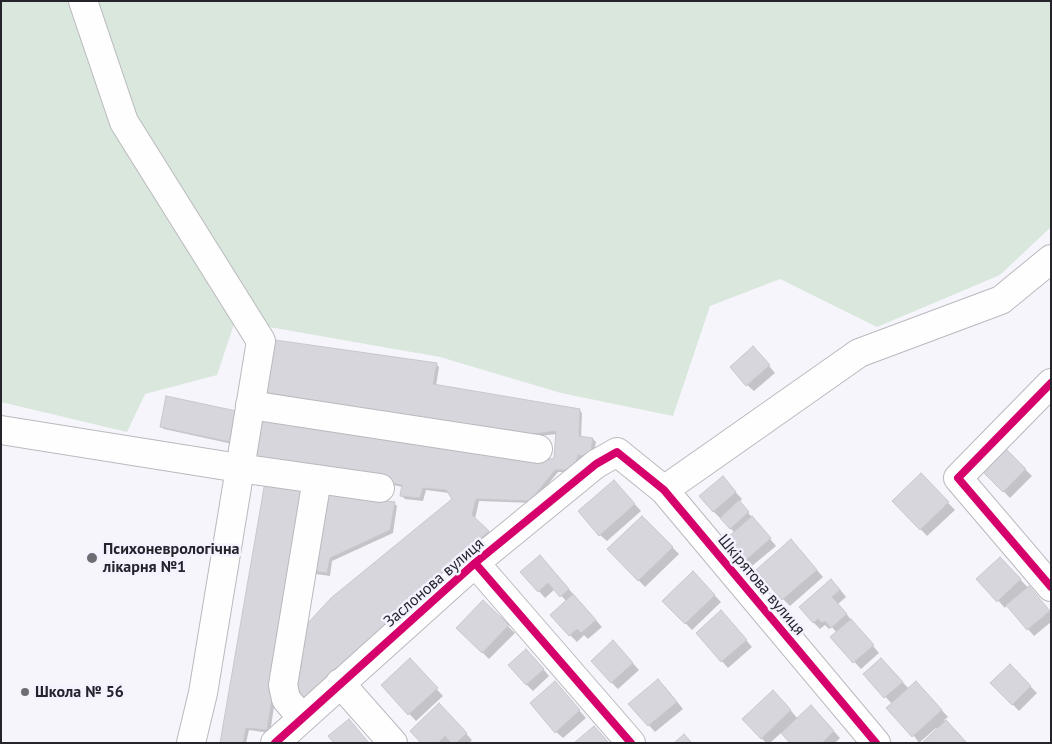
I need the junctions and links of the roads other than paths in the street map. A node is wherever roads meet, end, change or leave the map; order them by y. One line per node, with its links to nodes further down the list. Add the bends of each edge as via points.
1 (83, 1): 4 (street, via 124,122 262,341)
2 (1051, 259): 11 (street, via 1001,300 859,353)
3 (1051, 383): 13 (street, via 958,478)
4 (250, 405): 6 (street); 8 (street)
5 (1, 430): 8 (street)
6 (538, 449)
7 (617, 452): 11 (street, Шкірятова вулиця); 12 (street, Заслонова вулиця, via 596,464)
8 (239, 468): 9 (street); 16 (street)
9 (317, 479): 10 (street); 15 (street, via 283,685 286,699)
10 (380, 488)
11 (664, 490): 20 (street, Шкірятова вулиця)
12 (475, 563): 14 (street, Заслонова вулиця); 19 (street)
13 (1051, 587)
14 (340, 683): 15 (street, Заслонова вулиця); 18 (street)
15 (302, 718): 17 (street, Заслонова вулиця)
16 (192, 743)
17 (275, 743)
18 (393, 743)
19 (631, 743)
20 (876, 743)

